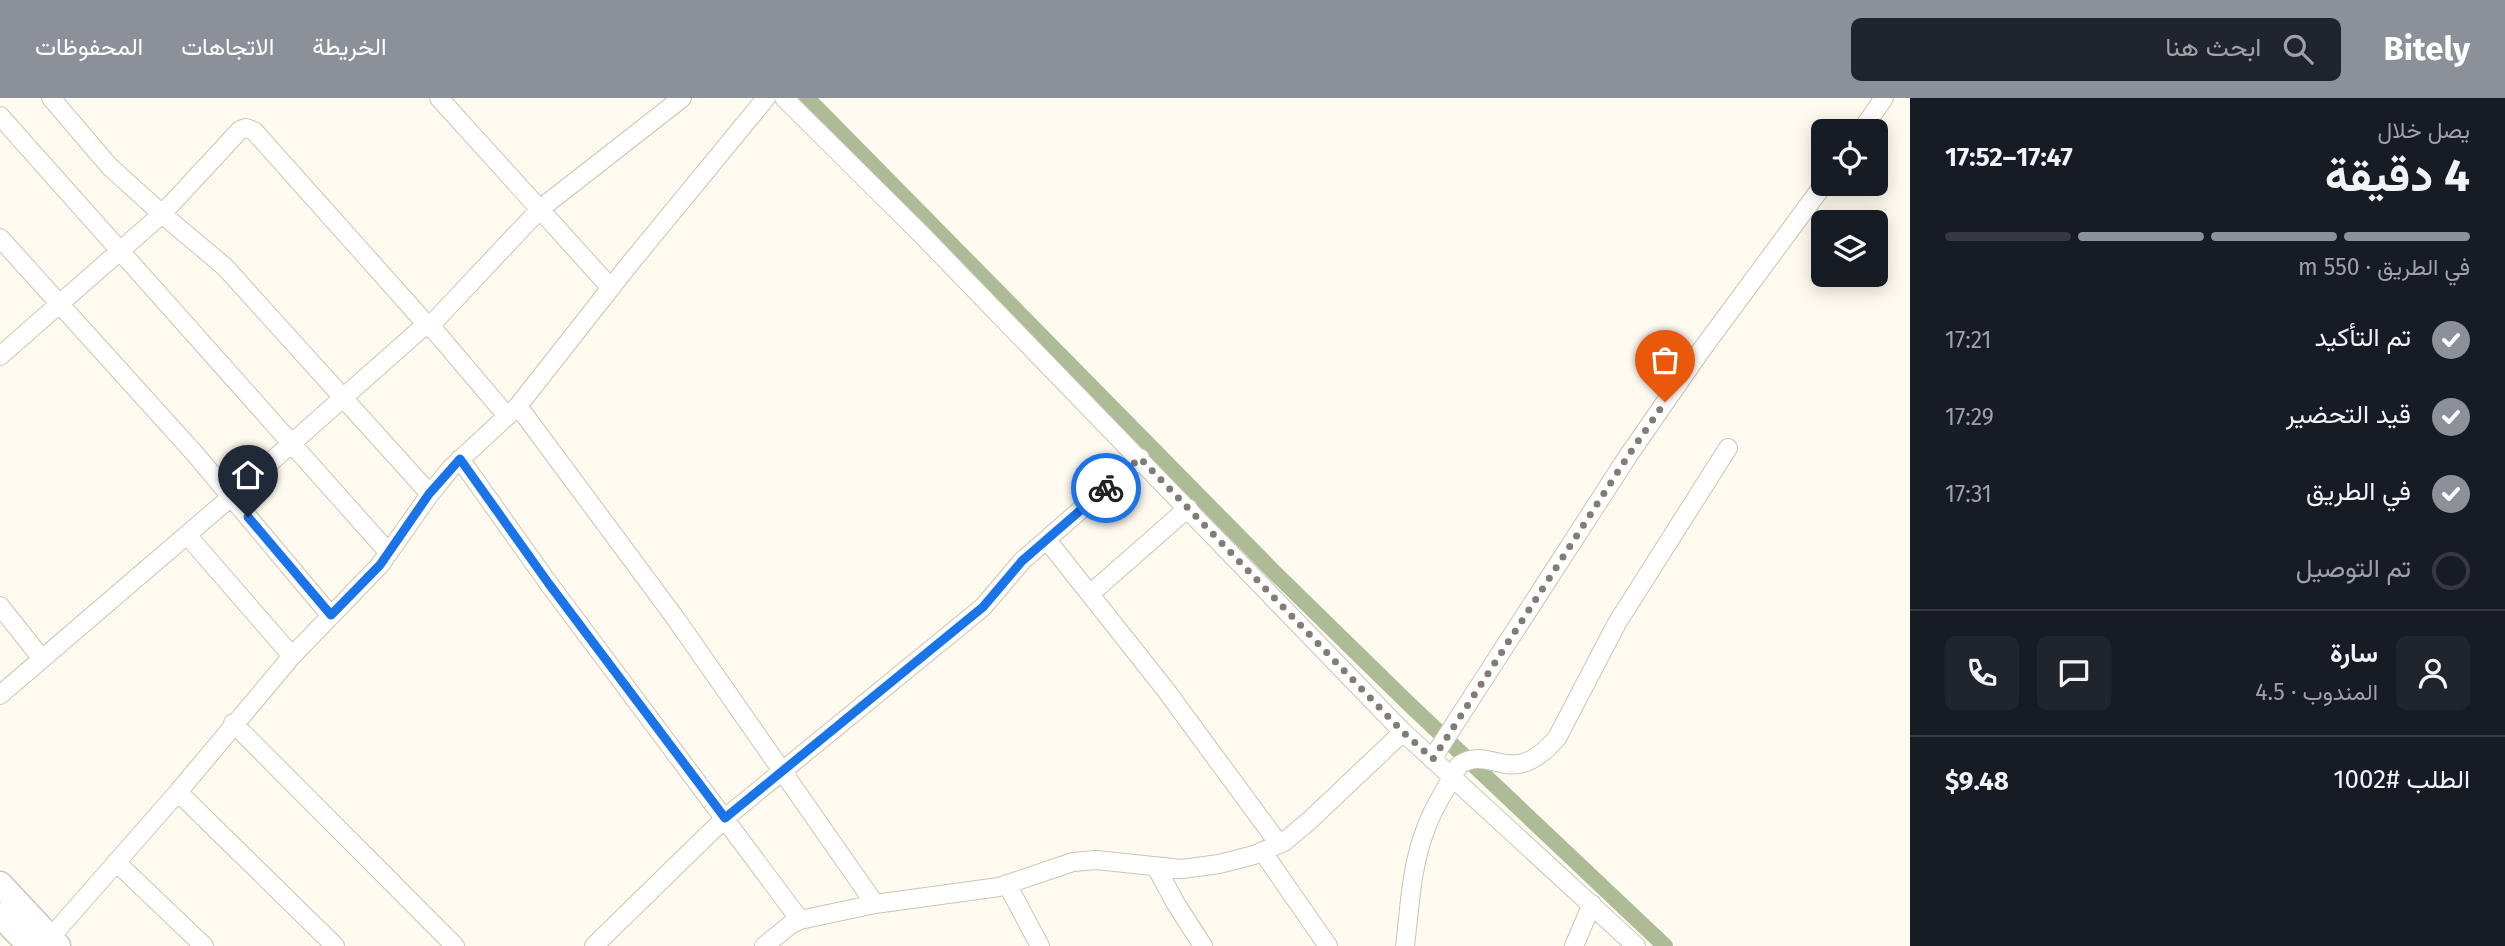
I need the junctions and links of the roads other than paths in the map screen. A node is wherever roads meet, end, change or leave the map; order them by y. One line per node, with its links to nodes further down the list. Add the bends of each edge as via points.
1 (51, 98): 11 (street, via 110,167)
2 (439, 98): 10 (street)
3 (682, 98): 10 (street)
4 (766, 98): 14 (street)
5 (784, 98): 22 (street)
6 (1884, 98): 8 (street)
7 (0, 116): 13 (street)
8 (1869, 119)
9 (1815, 196): 38 (street, via 1628,456)
10 (540, 209): 14 (street); 16 (street)
11 (162, 215): 13 (street); 16 (street, via 240,130 254,131); 18 (street, via 225,267)
12 (0, 238): 15 (street)
13 (121, 250): 15 (street); 20 (street)
14 (611, 288): 19 (street)
15 (58, 304): 17 (street); 25 (street)
16 (429, 327): 18 (street, via 416,331); 19 (street)
17 (0, 356)
18 (342, 396): 20 (street); 24 (street)
19 (513, 411): 23 (street); 39 (street, via 676,619)
20 (292, 444): 25 (street); 29 (street)
21 (1728, 448): 40 (street, via 1617,623 1557,738 1545,752 1523,764 1467,760)
22 (1140, 458): 26 (street); 28 (street)
23 (460, 459): 24 (street); 42 (street)
24 (429, 494): 29 (street)
25 (231, 497): 27 (street); 32 (street)
26 (1188, 508): 30 (street); 37 (street)
27 (187, 535): 33 (street); 34 (street)
28 (1047, 540): 30 (street); 39 (street, via 983,607)
29 (389, 553): 32 (street)
30 (1090, 594): 43 (street)
31 (0, 606): 34 (street)
32 (331, 615): 33 (street)
33 (292, 656): 36 (street)
34 (42, 659): 35 (street)
35 (0, 695)
36 (233, 723): 41 (street); 57 (street)
37 (1403, 732): 38 (street); 43 (street, via 1336,798)
38 (1433, 759): 40 (street)
39 (782, 771): 42 (street); 49 (street)
40 (1453, 777): 50 (street); 63 (street, via 1419,848)
41 (178, 792): 45 (street); 56 (street)
42 (725, 818): 52 (street); 58 (street)
43 (1279, 844): 44 (street)
44 (1262, 852): 46 (street, via 1198,867); 62 (street)
45 (116, 862): 53 (street); 55 (street)
46 (1156, 867): 48 (street, via 1073,862); 61 (street)
47 (0, 884): 53 (street)
48 (1007, 884): 49 (street); 60 (street)
49 (875, 904): 52 (street)
50 (1592, 904): 54 (street); 64 (street)
51 (0, 915): 53 (street)
52 (800, 920): 59 (street)
53 (46, 943)
54 (1632, 944)
55 (204, 946)
56 (335, 946)
57 (456, 946)
58 (594, 946)
59 (764, 946)
60 (1040, 946)
61 (1203, 946)
62 (1328, 946)
63 (1405, 946)
64 (1574, 946)

